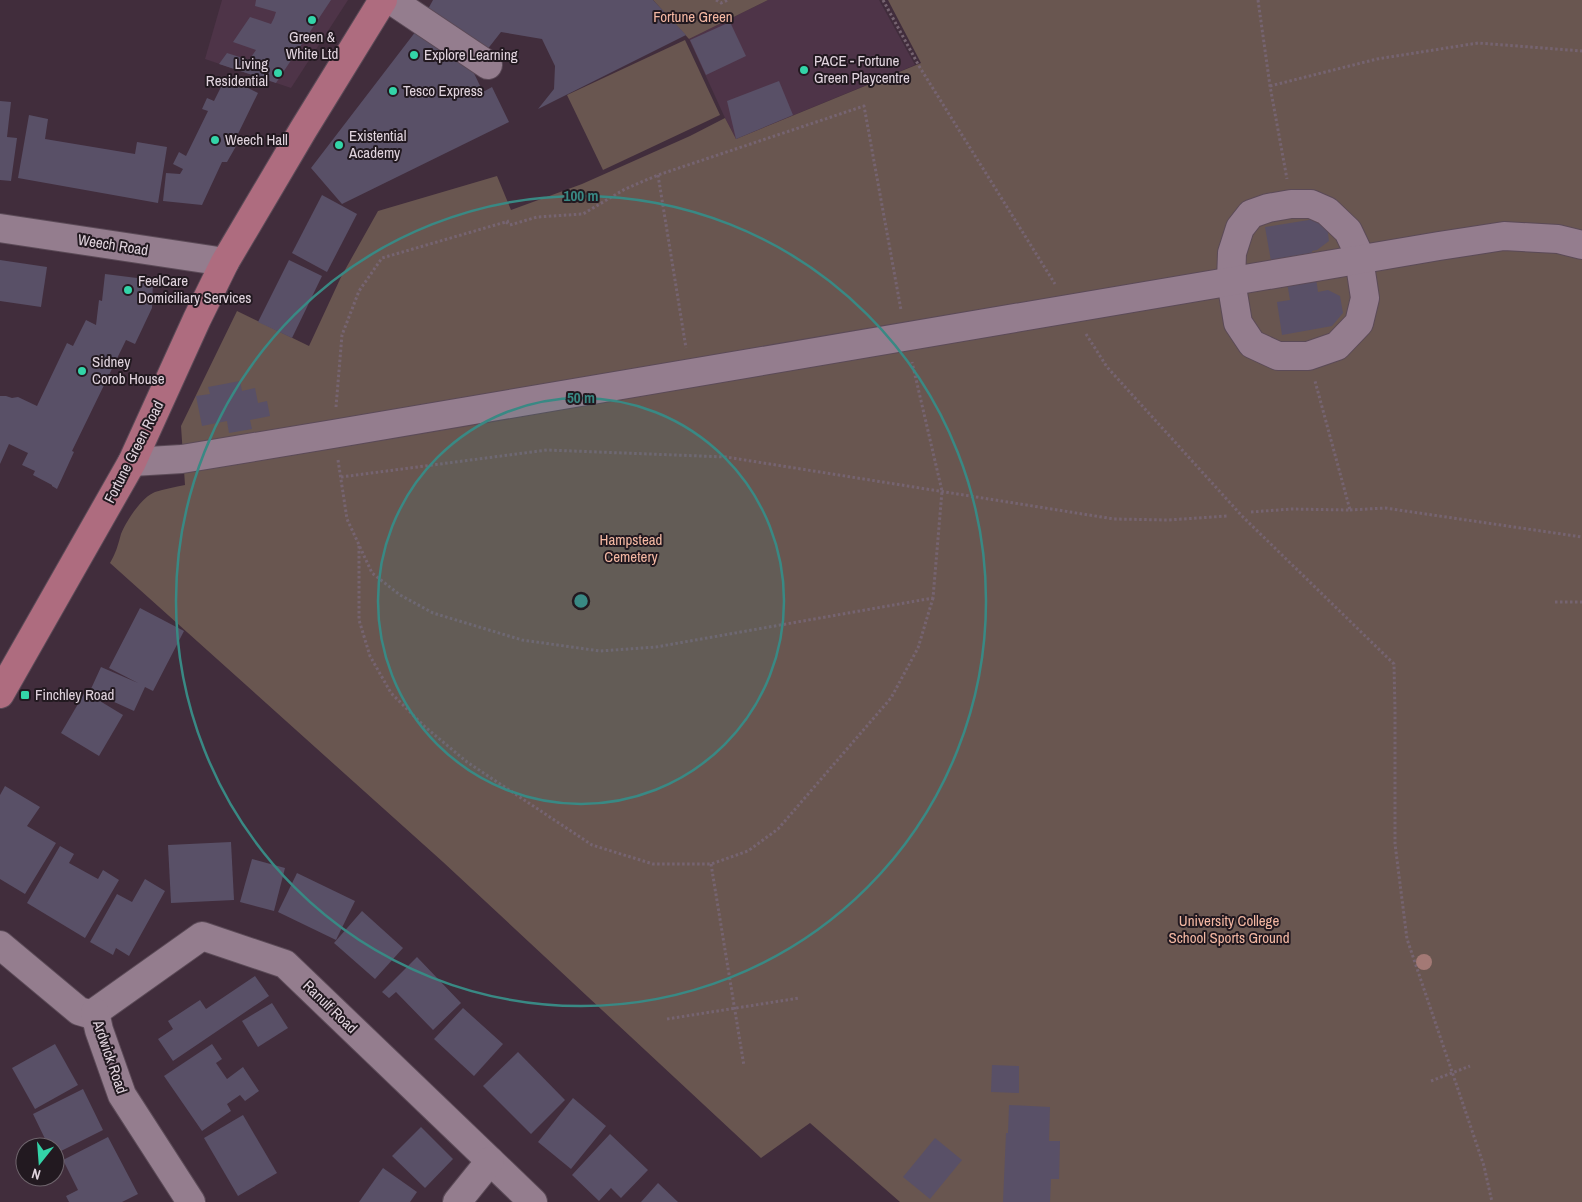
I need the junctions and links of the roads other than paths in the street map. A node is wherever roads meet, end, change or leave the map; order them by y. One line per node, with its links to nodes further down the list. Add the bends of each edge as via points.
1 (383, 0): 7 (main road, Fortune Green Road)
2 (391, 0): 3 (street)
3 (488, 65)
4 (0, 228): 7 (street, Weech Road)
5 (1582, 245): 6 (street, via 1558,239 1504,236)
6 (1359, 260): 8 (street); 8 (street, via 1348,231 1327,211 1310,204 1291,204 1251,214 1240,228 1232,253); 8 (street, via 1365,298 1360,323 1338,346 1308,356 1278,356 1252,344 1238,322)
7 (225, 262): 9 (main road, Fortune Green Road)
8 (1231, 281): 9 (street, via 182,459)
9 (132, 462): 10 (main road, Fortune Green Road)
10 (0, 694)
11 (0, 945): 12 (street, Ardwick Road, via 79,1011)
12 (95, 1012): 13 (street, Ranulf Road, via 202,936 285,964); 14 (street, Ardwick Road, via 122,1095)
13 (490, 1161): 15 (street); 16 (street, Ranulf Road)
14 (191, 1202)
15 (457, 1202)
16 (533, 1202)

